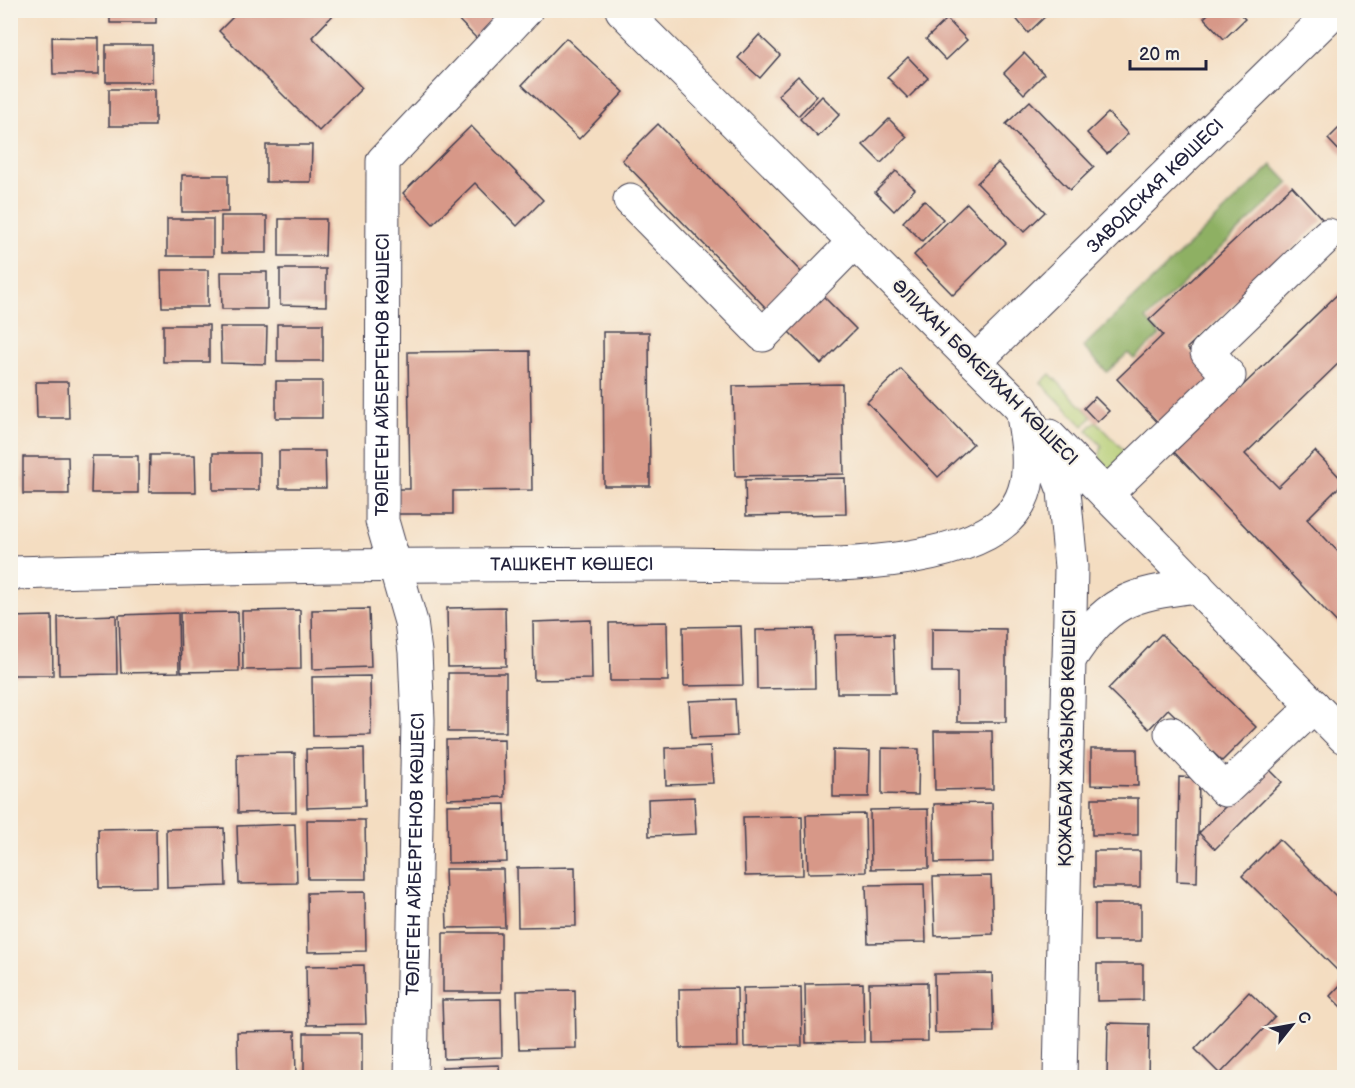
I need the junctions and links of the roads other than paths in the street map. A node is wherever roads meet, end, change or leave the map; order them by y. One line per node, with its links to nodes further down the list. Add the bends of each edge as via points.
1 (526, 10): 10 (street, ТӨЛЕГЕН АЙБЕРГЕНОВ КӨШЕСІ, via 383,161 382,521)
2 (622, 10): 6 (street, ӘЛИХАН БӨКЕЙХАН КӨШЕСІ)
3 (1335, 10): 7 (street, ЗАВОДСКАЯ КӨШЕСІ)
4 (630, 200): 6 (street, via 763,335)
5 (1328, 235): 9 (street, via 1207,352 1229,376)
6 (854, 242): 7 (street, ӘЛИХАН БӨКЕЙХАН КӨШЕСІ)
7 (975, 362): 8 (street, ӘЛИХАН БӨКЕЙХАН КӨШЕСІ)
8 (1022, 409): 9 (street, ӘЛИХАН БӨКЕЙХАН КӨШЕСІ); 10 (street, ТАШКЕНТ КӨШЕСІ, via 1030,469 1019,506 1009,518 983,535 937,552 833,564); 13 (street, ҚОЖАБАЙ ЖАЗЫҚОВ КӨШЕСІ, via 1053,462 1064,491 1071,567)
9 (1106, 494): 12 (street, ӘЛИХАН БӨКЕЙХАН КӨШЕСІ)
10 (394, 565): 11 (street, ТАШКЕНТ КӨШЕСІ); 17 (street, ТӨЛЕГЕН АЙБЕРГЕНОВ КӨШЕСІ, via 413,631 418,709)
11 (10, 573)
12 (1197, 586): 13 (street, via 1143,594 1121,602 1088,630); 14 (street, ӘЛИХАН БӨКЕЙХАН КӨШЕСІ)
13 (1069, 660): 18 (street, ҚОЖАБАЙ ЖАЗЫҚОВ КӨШЕСІ)
14 (1314, 706): 15 (street, via 1225,790); 16 (street, ӘЛИХАН БӨКЕЙХАН КӨШЕСІ)
15 (1171, 733)
16 (1344, 736)
17 (411, 1077)
18 (1060, 1077)

